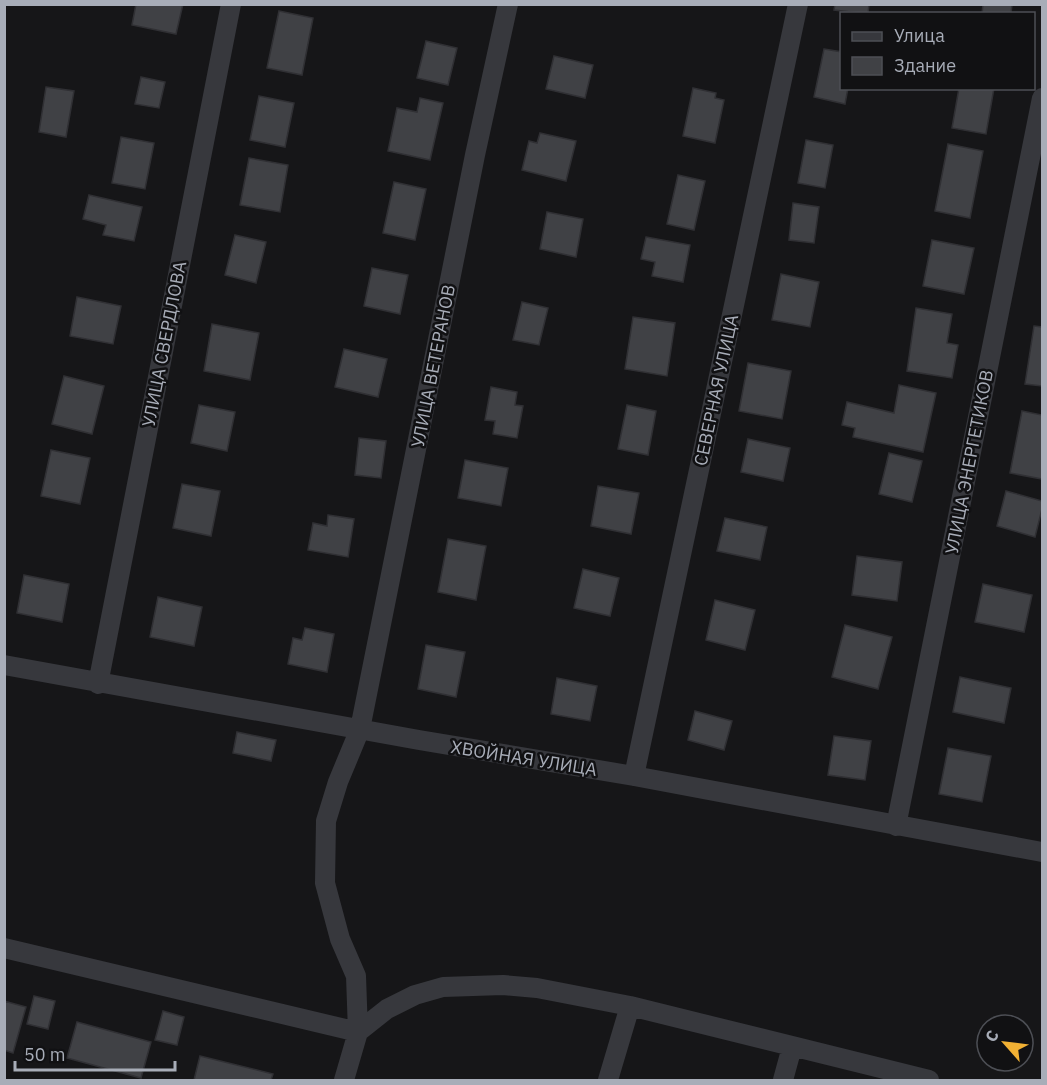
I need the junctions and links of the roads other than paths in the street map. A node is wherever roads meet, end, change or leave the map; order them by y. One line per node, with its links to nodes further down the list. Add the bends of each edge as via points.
1 (231, 4): 6 (street, УЛИЦА СВЕРДЛОВА)
2 (508, 4): 7 (street, УЛИЦА ВЕТЕРАНОВ)
3 (798, 4): 8 (street, СЕВЕРНАЯ УЛИЦА)
4 (1042, 98): 9 (street, УЛИЦА ЭНЕРГЕТИКОВ)
5 (4, 665): 6 (street, ХВОЙНАЯ УЛИЦА)
6 (98, 684): 7 (street, ХВОЙНАЯ УЛИЦА)
7 (360, 729): 8 (street, ХВОЙНАЯ УЛИЦА); 13 (street, УЛИЦА ВЕТЕРАНОВ, via 326,821 325,883 340,939 356,976)
8 (634, 776): 9 (street, ХВОЙНАЯ УЛИЦА)
9 (896, 826): 10 (street, ХВОЙНАЯ УЛИЦА)
10 (1042, 852)
11 (4, 948): 13 (street)
12 (630, 1006): 13 (street, via 537,988 443,987 397,1004); 14 (street); 16 (street)
13 (358, 1032): 15 (street, УЛИЦА ВЕТЕРАНОВ)
14 (792, 1047): 17 (street); 18 (street)
15 (344, 1080)
16 (608, 1080)
17 (783, 1080)
18 (929, 1080)

